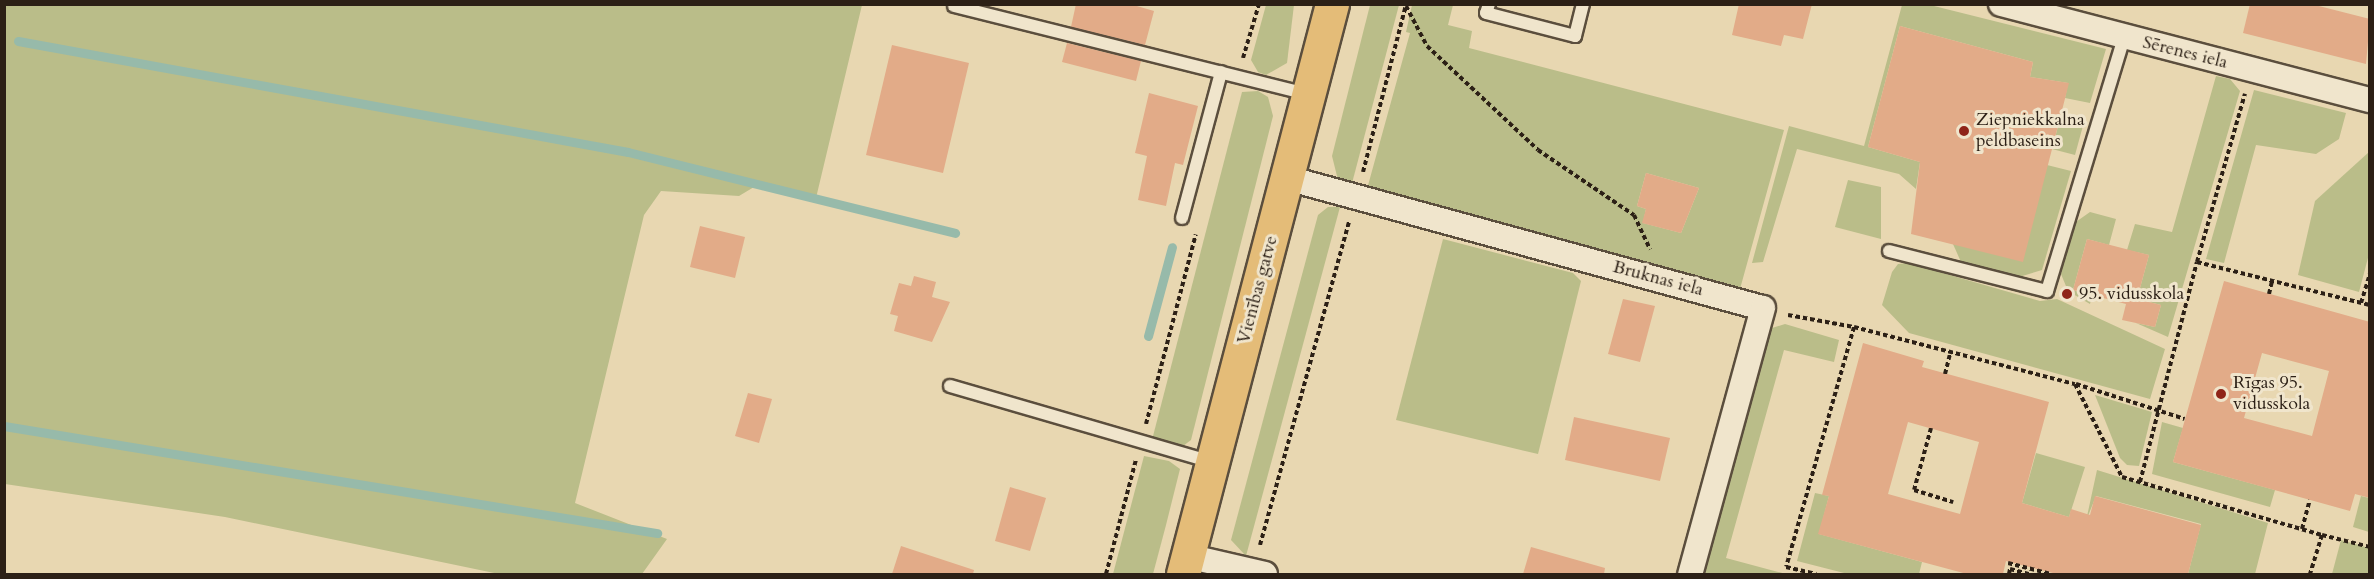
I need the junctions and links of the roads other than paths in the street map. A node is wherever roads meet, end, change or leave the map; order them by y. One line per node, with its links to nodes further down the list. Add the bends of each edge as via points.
1 (1332, 4): 8 (highway, Vienības gatve)
2 (1488, 4): 3 (lane, via 1486,13 1575,36)
3 (1583, 4)
4 (2001, 4): 6 (street, Sērenes iela)
5 (954, 6): 7 (lane)
6 (2124, 37): 9 (street, Sērenes iela); 12 (lane, via 2047,291)
7 (1221, 72): 8 (lane); 11 (lane)
8 (1309, 94): 10 (highway, Vienības gatve)
9 (2370, 100)
10 (1287, 178): 14 (highway, Vienības gatve); 17 (street, Bruknas iela, via 1763,308)
11 (1182, 218)
12 (1889, 251)
13 (950, 386): 14 (lane)
14 (1213, 463): 15 (highway, Vienības gatve)
15 (1185, 565): 16 (street)
16 (1259, 573)
17 (1689, 574)

